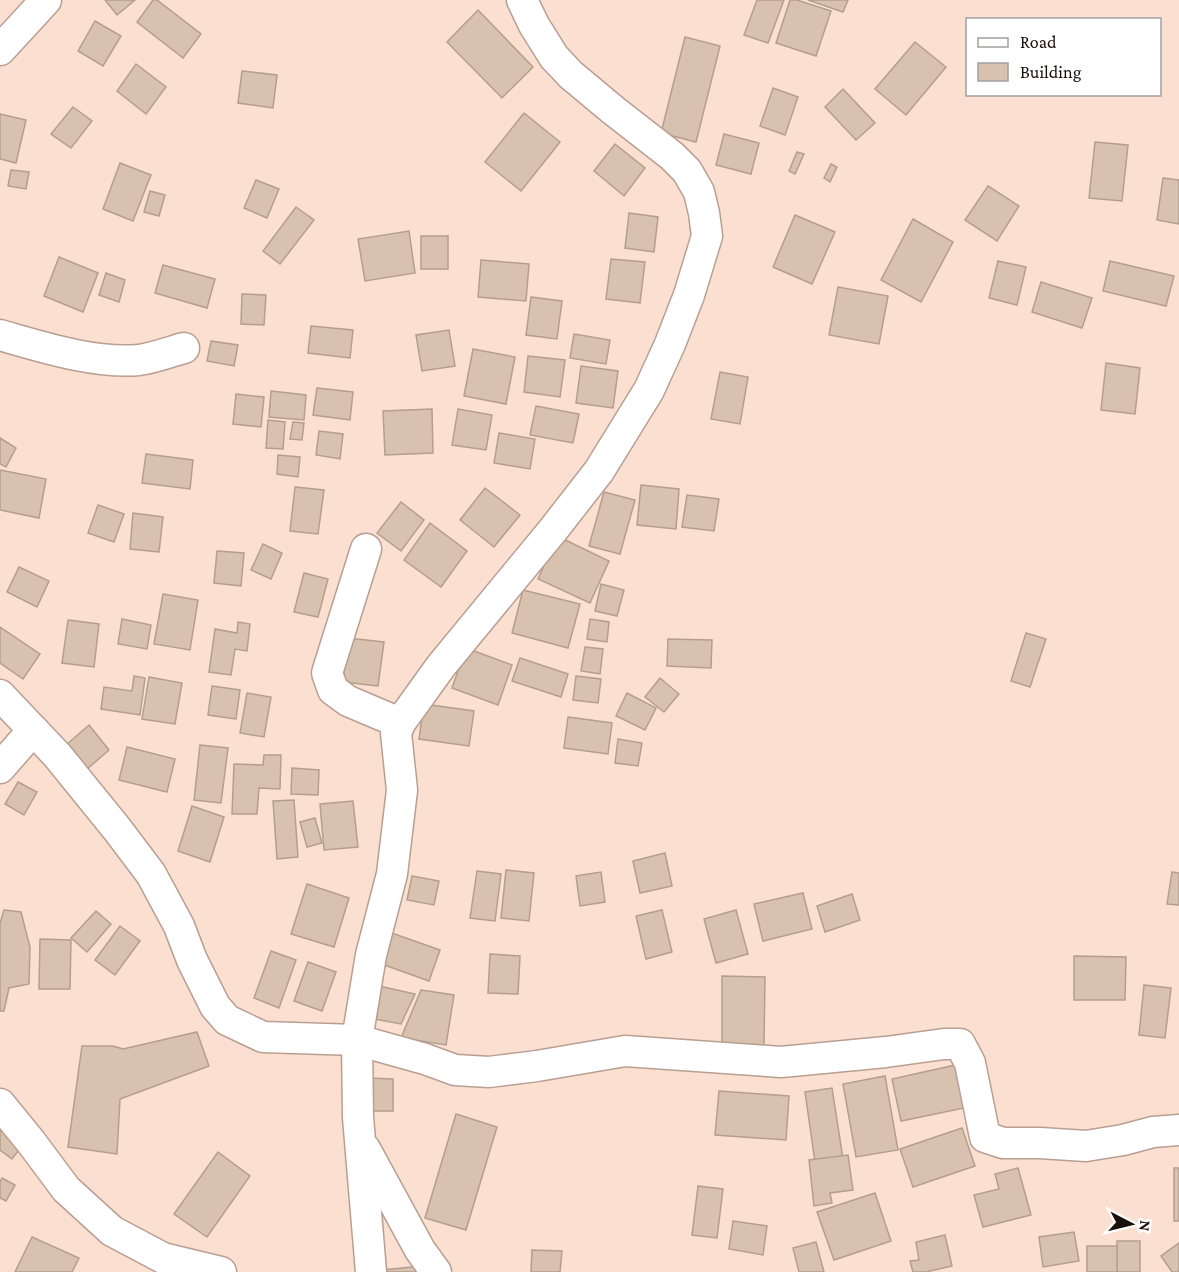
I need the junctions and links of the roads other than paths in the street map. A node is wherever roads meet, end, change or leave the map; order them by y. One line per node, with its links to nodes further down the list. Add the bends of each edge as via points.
1 (46, 0): 3 (street)
2 (522, 0): 8 (street, via 554,57 571,75 687,171 699,192 707,236 689,295 649,390 598,471)
3 (0, 50)
4 (0, 335): 5 (street, via 106,360 139,360)
5 (184, 348)
6 (366, 549): 8 (street, via 327,673 333,690 348,701)
7 (0, 696): 9 (street)
8 (400, 723): 11 (street, via 396,733 402,790 392,874 371,955)
9 (33, 730): 10 (street); 11 (street, via 152,874 208,993 227,1020 263,1037)
10 (0, 768)
11 (357, 1040): 13 (street); 14 (street, via 455,1070 489,1072 625,1052 782,1062 960,1044 970,1063 985,1137 1003,1143 1086,1146)
12 (0, 1104): 15 (street, via 66,1189 112,1231 163,1258)
13 (358, 1117): 16 (street); 17 (street, via 364,1146)
14 (1179, 1130)
15 (221, 1272)
16 (371, 1272)
17 (436, 1272)

